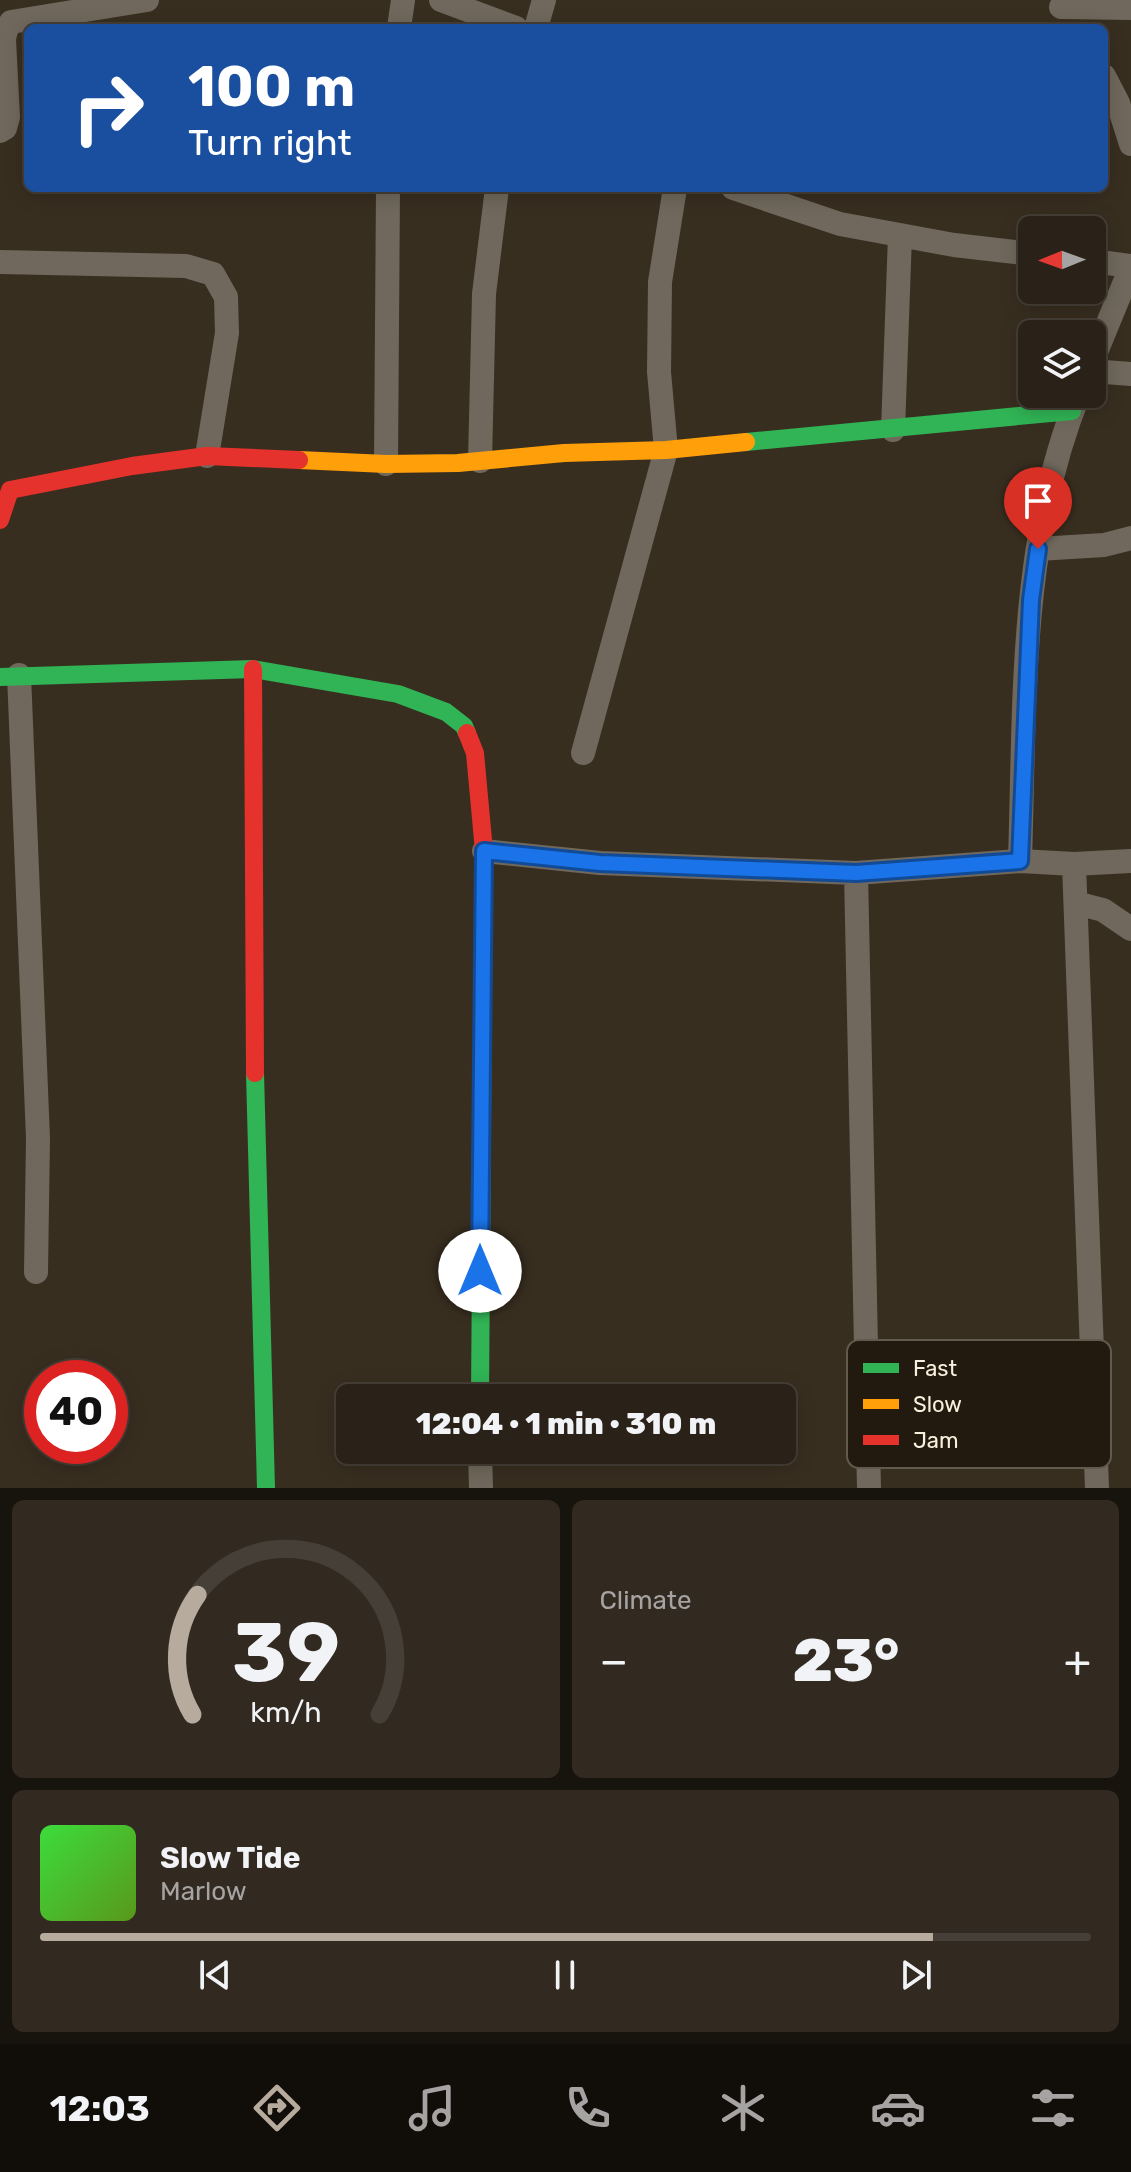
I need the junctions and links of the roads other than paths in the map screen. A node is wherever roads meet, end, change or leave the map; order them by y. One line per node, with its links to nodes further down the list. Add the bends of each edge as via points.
1 (147, 0): 12 (street, via 11,22 4,39 8,117)
2 (403, 0): 7 (street)
3 (441, 0): 8 (street)
4 (544, 0): 9 (street)
5 (1058, 4): 6 (street); 10 (street)
6 (1131, 8)
7 (400, 24)
8 (505, 24)
9 (537, 24)
10 (1074, 24)
11 (1108, 84): 13 (street)
12 (0, 131)
13 (1131, 144)
14 (388, 192): 32 (street)
15 (497, 192): 31 (street, via 484,294)
16 (674, 192): 29 (street, via 660,282 659,372)
17 (745, 192): 18 (street, via 840,224)
18 (900, 235): 19 (street); 28 (street)
19 (1018, 252)
20 (0, 262): 30 (street, via 186,266 213,274 226,297 227,333)
21 (1106, 263): 22 (street)
22 (1131, 266): 23 (street)
23 (1106, 328)
24 (1106, 372): 25 (street)
25 (1131, 374)
26 (1042, 408): 28 (street)
27 (1074, 408): 36 (street, via 1043,512)
28 (893, 430): 29 (street)
29 (666, 450): 31 (street); 39 (street)
30 (207, 456): 32 (street); 33 (street)
31 (480, 461): 32 (street)
32 (386, 464)
33 (5, 486): 34 (street)
34 (0, 520)
35 (1131, 538): 36 (street)
36 (1038, 549): 41 (street, via 1031,600)
37 (253, 669): 38 (street); 40 (street, via 398,694 446,712 464,726 475,753); 54 (street, via 255,1084)
38 (9, 676): 47 (street, via 38,1138)
39 (583, 753)
40 (484, 851): 44 (street, via 600,863); 50 (street)
41 (1020, 861): 43 (street); 44 (street)
42 (1131, 861): 43 (street)
43 (1074, 864): 45 (street)
44 (856, 873): 48 (street)
45 (1076, 903): 46 (street, via 1103,910); 49 (street)
46 (1131, 929)
47 (36, 1272)
48 (866, 1340)
49 (1092, 1340)
50 (480, 1384)
51 (480, 1464): 55 (street)
52 (869, 1468): 56 (street)
53 (1096, 1468): 57 (street)
54 (266, 1488)
55 (481, 1488)
56 (869, 1488)
57 (1097, 1488)

